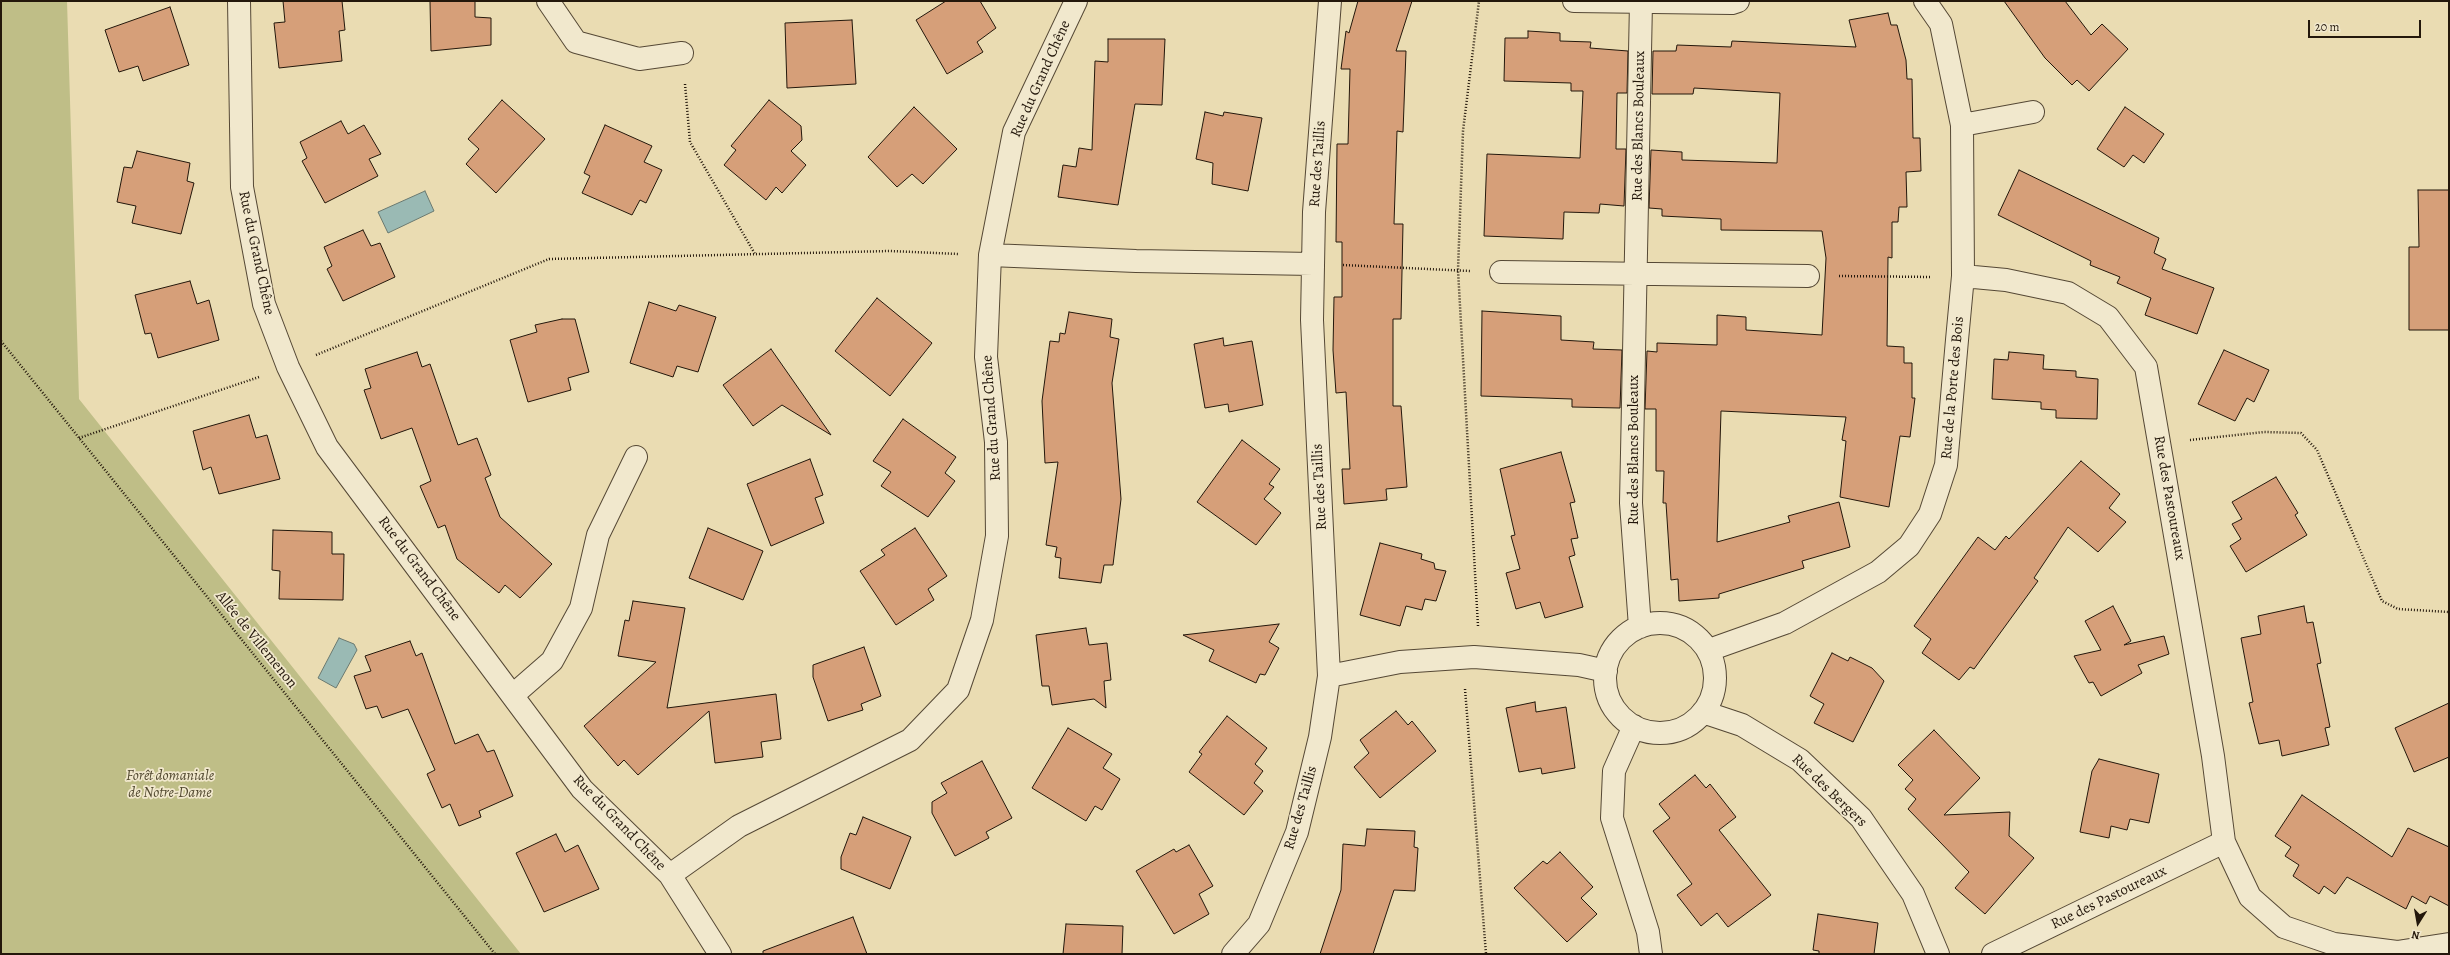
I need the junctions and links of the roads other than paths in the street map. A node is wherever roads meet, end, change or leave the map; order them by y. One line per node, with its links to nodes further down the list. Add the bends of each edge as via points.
1 (239, 1): 23 (street, Rue du Grand Chêne, via 242,187 264,304 288,367 327,447)
2 (548, 1): 9 (street, via 576,42 639,59)
3 (1076, 1): 12 (street, Rue du Grand Chêne, via 1014,132)
4 (1330, 1): 13 (street, Rue des Taillis)
5 (1574, 1): 8 (street)
6 (1738, 1): 8 (street)
7 (1925, 1): 11 (street, Rue de la Porte des Bois, via 1941,24)
8 (1642, 2): 15 (street, Rue des Blancs Bouleaux)
9 (682, 53)
10 (2033, 112): 11 (street)
11 (1962, 125): 17 (street, Rue de la Porte des Bois)
12 (990, 255): 13 (street); 27 (street, Rue du Grand Chêne, via 986,357 996,442 998,536 982,620 958,690 910,740 739,826)
13 (1313, 264): 22 (street, Rue des Taillis, via 1312,328)
14 (1501, 272): 15 (street)
15 (1635, 273): 16 (street); 19 (street, Rue des Blancs Bouleaux, via 1631,502)
16 (1808, 276)
17 (1963, 276): 20 (street, Rue de la Porte des Bois, via 1946,465 1930,514 1909,546 1878,572 1826,602 1785,623); 26 (street, Rue des Pastoureaux, via 2006,280 2068,293 2108,317 2146,367 2213,756)
18 (636, 456): 23 (street, via 598,535 581,608 552,661)
19 (1640, 627): 20 (street, via 1655,623 1671,623 1699,638); 21 (street, via 1616,644 1609,657)
20 (1709, 650): 24 (street, via 1716,682 1712,698)
21 (1606, 671): 22 (street, via 1579,665 1474,657 1400,662); 25 (street, via 1606,687 1612,702 1621,716)
22 (1329, 676): 30 (street, Rue des Taillis, via 1320,737 1297,832 1259,924)
23 (513, 695): 27 (street, Rue du Grand Chêne, via 582,789)
24 (1703, 712): 25 (street, via 1678,730 1663,733); 32 (street, Rue des Bergers, via 1742,725 1800,760 1861,818 1912,894)
25 (1634, 726): 31 (street, via 1614,771 1612,818 1648,932)
26 (2224, 842): 28 (street, Rue des Pastoureaux, via 2250,897 2284,927 2334,944 2397,952); 33 (street, Rue des Pastoureaux)
27 (670, 875): 29 (street)
28 (2449, 944)
29 (720, 954)
30 (1233, 954)
31 (1651, 954)
32 (1938, 954)
33 (1993, 954)

